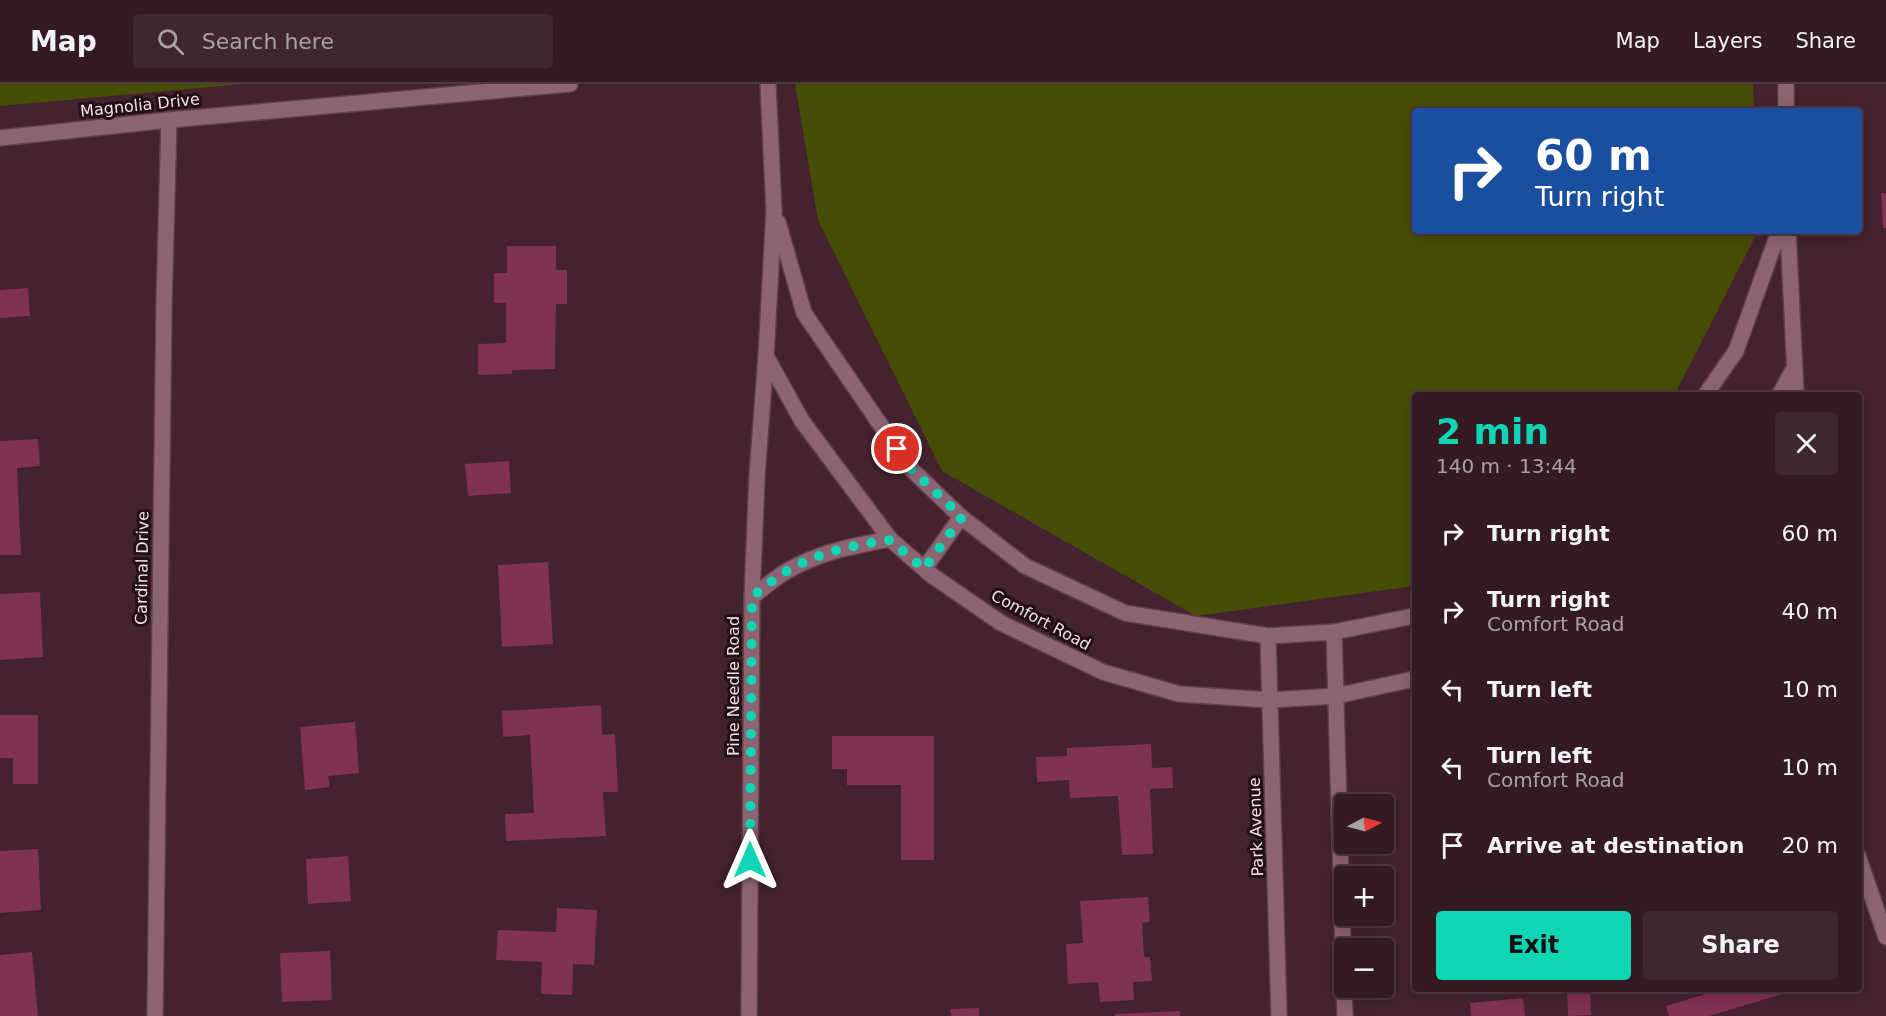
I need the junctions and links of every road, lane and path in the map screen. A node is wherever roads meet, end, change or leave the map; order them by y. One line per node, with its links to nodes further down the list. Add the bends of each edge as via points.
1 (570, 84): 5 (street, Magnolia Drive)
2 (768, 84): 7 (street)
3 (1786, 84): 4 (street)
4 (1786, 108)
5 (169, 120): 6 (street, Magnolia Drive); 29 (street, Cardinal Drive)
6 (0, 138)
7 (774, 211): 10 (street); 15 (street, via 804,313 910,468)
8 (1778, 234): 12 (street, via 1736,351)
9 (1788, 234): 11 (street)
10 (766, 356): 16 (street, Comfort Road, via 802,421); 18 (street, Pine Needle Road)
11 (1794, 367): 13 (street); 14 (street)
12 (1707, 392)
13 (1780, 392)
14 (1796, 392)
15 (962, 517): 17 (street); 21 (street, via 1024,566 1125,613)
16 (890, 540): 17 (street, Comfort Road); 18 (street, via 814,557 782,574)
17 (924, 569): 24 (street, Comfort Road, via 1001,622 1103,672 1179,694)
18 (752, 597): 30 (street, Pine Needle Road)
19 (1412, 616): 20 (street)
20 (1334, 632): 21 (street); 23 (street)
21 (1268, 636): 24 (street, Park Avenue)
22 (1412, 679): 23 (street, Comfort Road)
23 (1336, 696): 24 (street, Comfort Road); 27 (street)
24 (1270, 700): 31 (street, Park Avenue)
25 (1862, 868): 26 (street)
26 (1886, 937)
27 (1343, 938)
28 (1344, 998): 32 (street)
29 (155, 1016)
30 (749, 1016)
31 (1279, 1016)
32 (1345, 1016)

